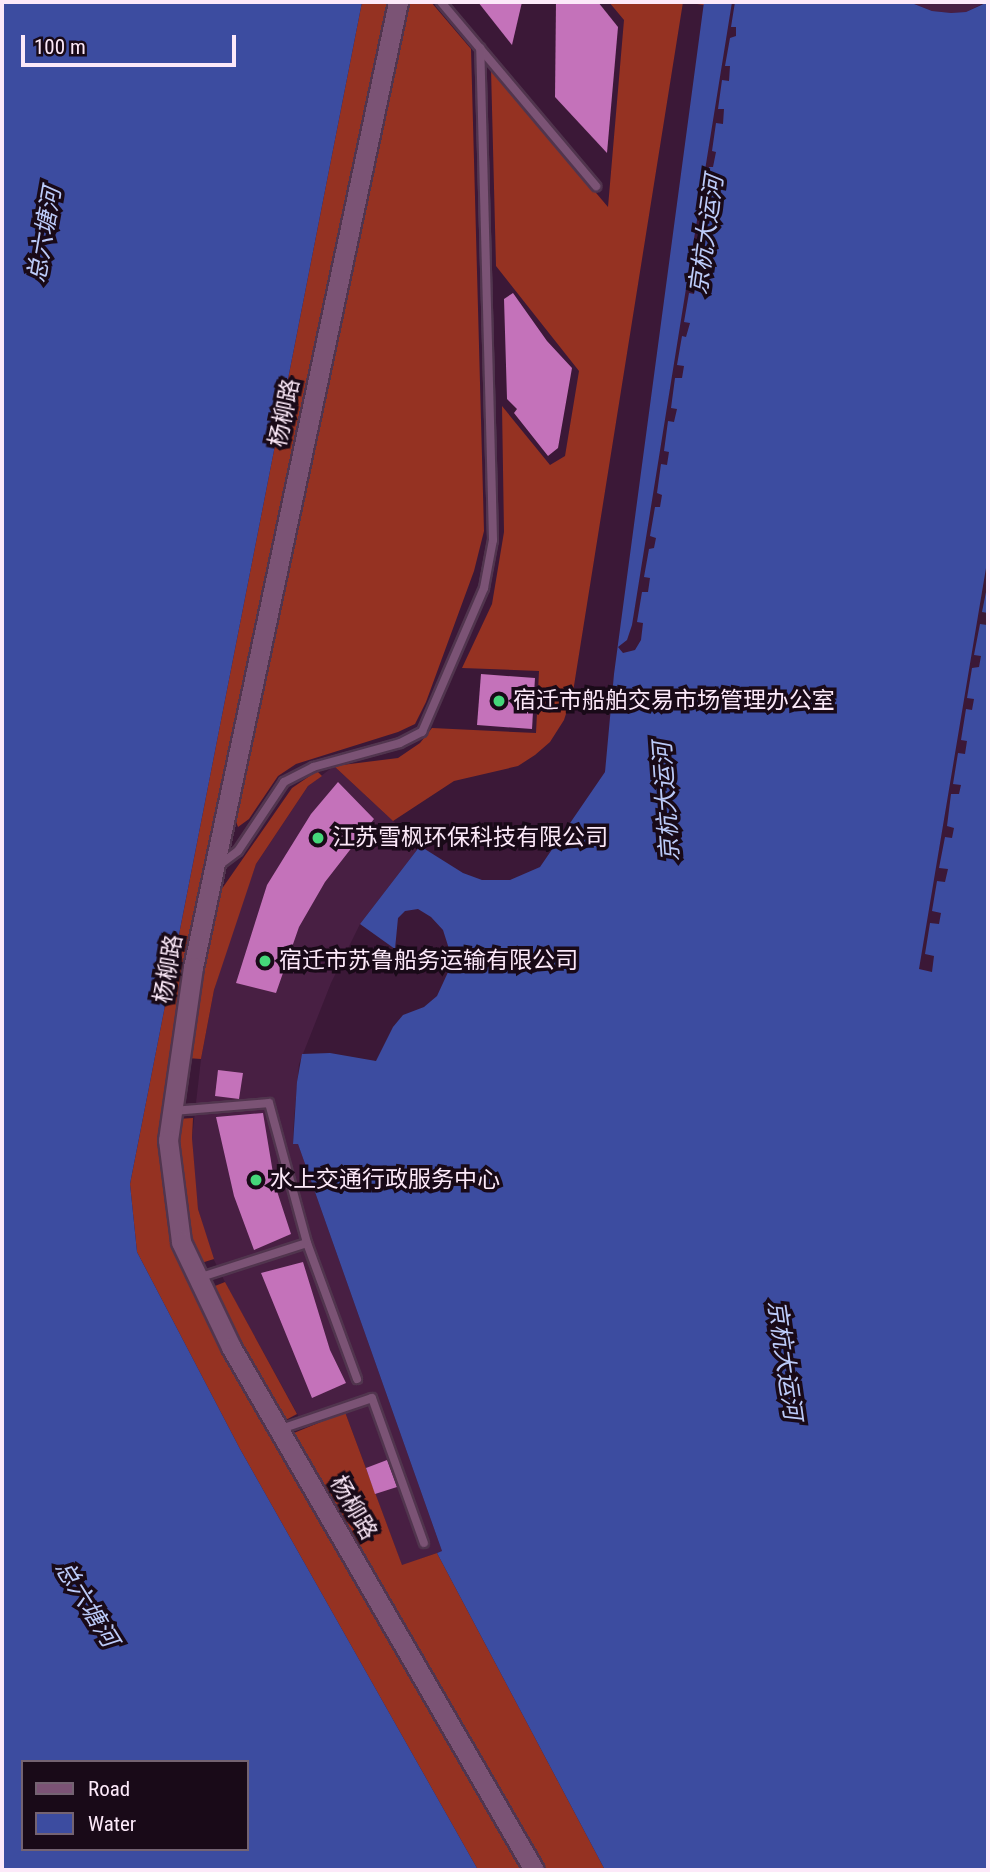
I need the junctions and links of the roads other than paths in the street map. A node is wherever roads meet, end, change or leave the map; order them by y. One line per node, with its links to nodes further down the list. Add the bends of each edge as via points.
1 (398, 2): 5 (street, 杨柳路)
2 (441, 2): 3 (lane)
3 (480, 48): 4 (lane); 5 (lane, via 492,498 492,540 484,588 422,732 400,743 313,767 284,782 238,850)
4 (596, 186)
5 (214, 869): 6 (street, 杨柳路, via 193,967)
6 (172, 1112): 7 (lane, via 269,1103); 8 (street, 杨柳路, via 168,1140 181,1242)
7 (307, 1243): 8 (lane); 9 (lane)
8 (198, 1278): 10 (street, 杨柳路, via 230,1347)
9 (357, 1380)
10 (278, 1430): 11 (lane, via 372,1398); 12 (street, 杨柳路)
11 (424, 1543)
12 (534, 1870)

